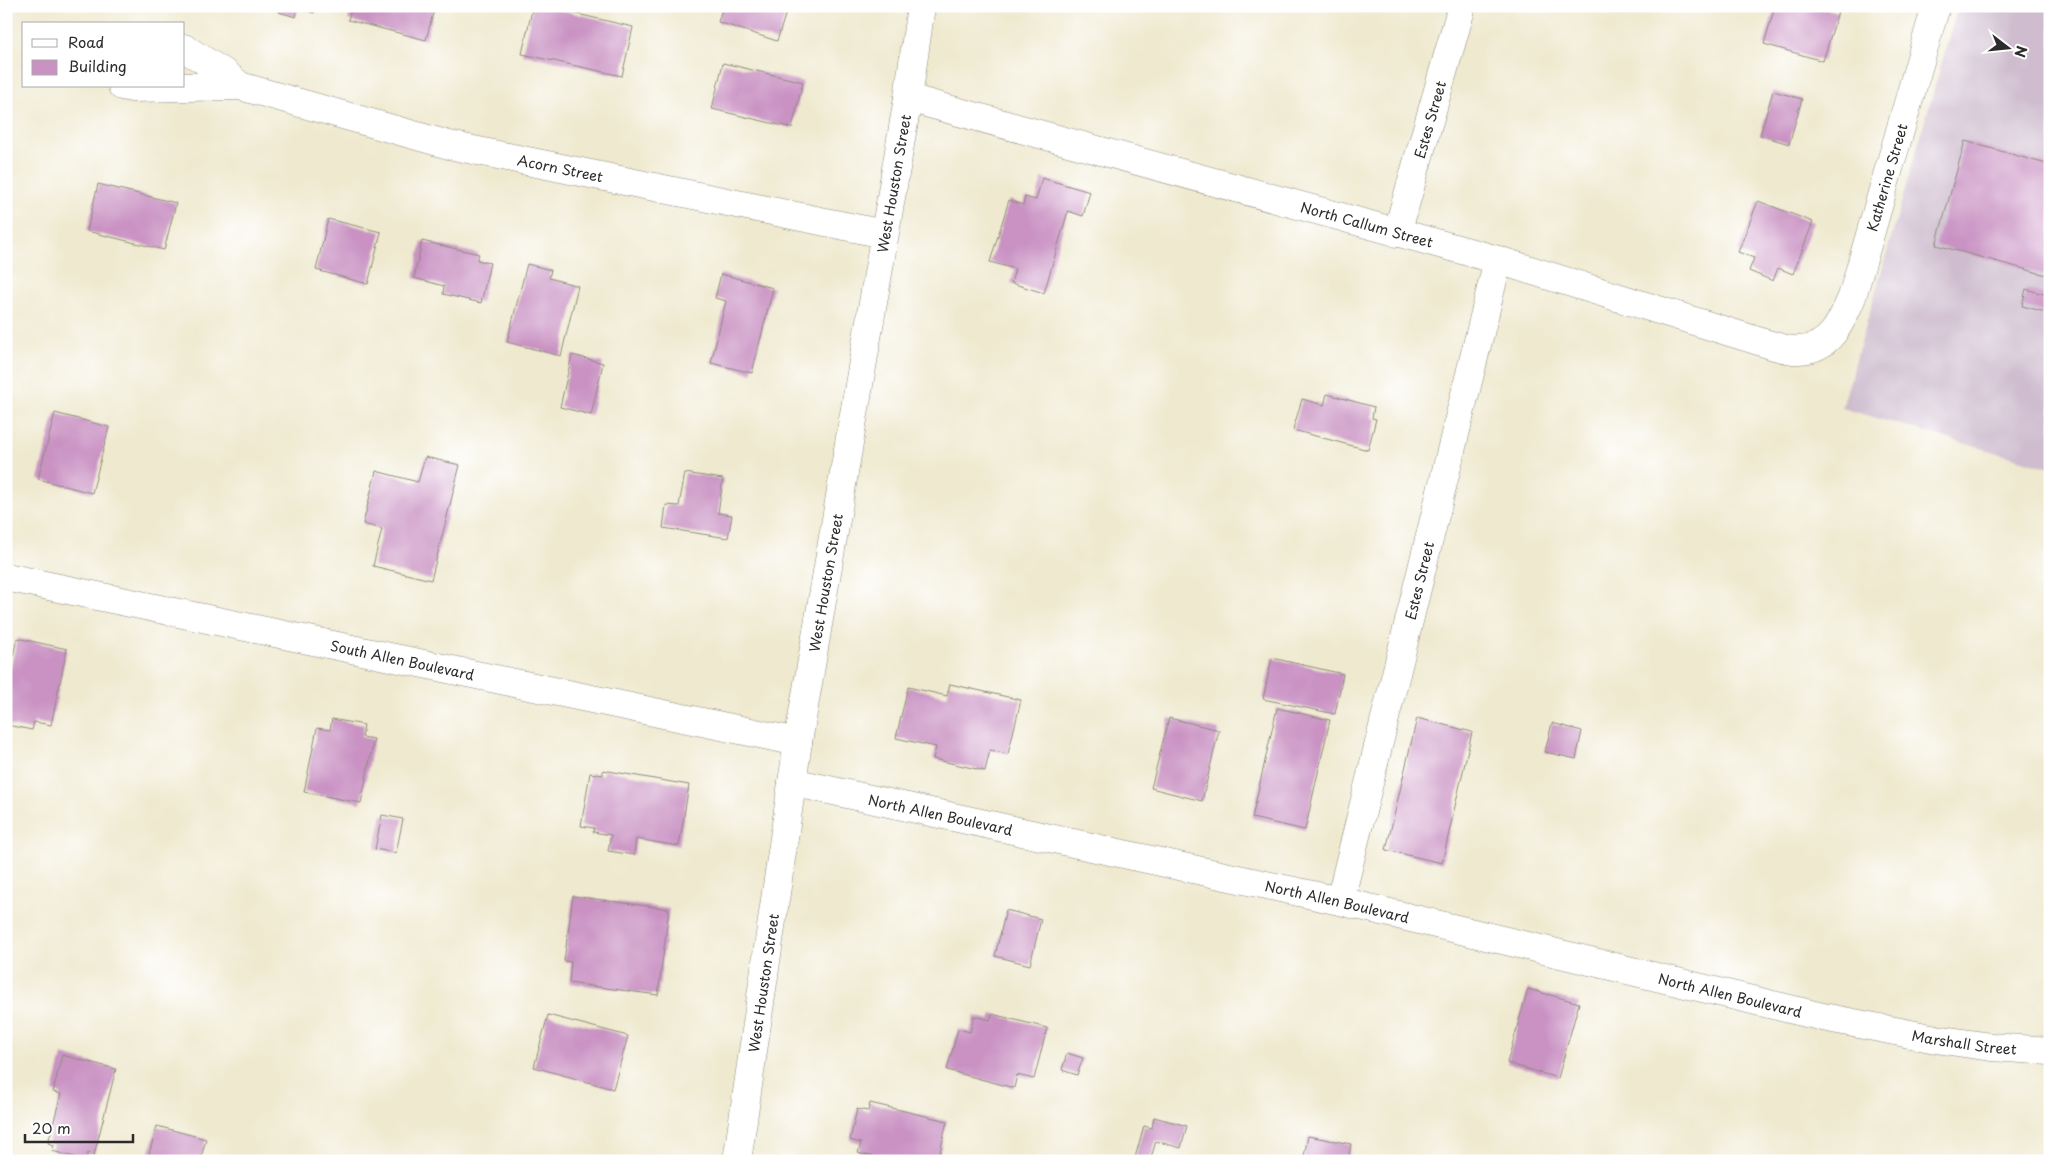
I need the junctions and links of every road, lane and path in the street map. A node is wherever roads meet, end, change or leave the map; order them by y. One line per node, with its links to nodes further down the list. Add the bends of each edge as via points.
1 (921, 6): 7 (street, West Houston Street)
2 (1462, 6): 8 (street, Estes Street)
3 (1936, 6): 11 (street, Katherine Street, via 1852,297 1841,322)
4 (185, 49): 5 (street, Acorn Street)
5 (240, 86): 6 (street, Acorn Street); 9 (street, Acorn Street, via 449,145)
6 (185, 87)
7 (908, 98): 8 (street, North Callum Street); 9 (street, West Houston Street)
8 (1397, 233): 10 (street, North Callum Street)
9 (884, 234): 13 (street, West Houston Street)
10 (1498, 260): 11 (street, North Callum Street, via 1771,345 1798,350); 15 (street, Estes Street)
11 (1824, 342)
12 (6, 577): 13 (street, South Allen Boulevard)
13 (798, 742): 14 (street, West Houston Street)
14 (792, 782): 15 (street, North Allen Boulevard); 18 (street, West Houston Street)
15 (1340, 901): 16 (street, North Allen Boulevard)
16 (1880, 1028): 17 (street, Marshall Street, via 1991,1047)
17 (2050, 1051)
18 (737, 1161)

